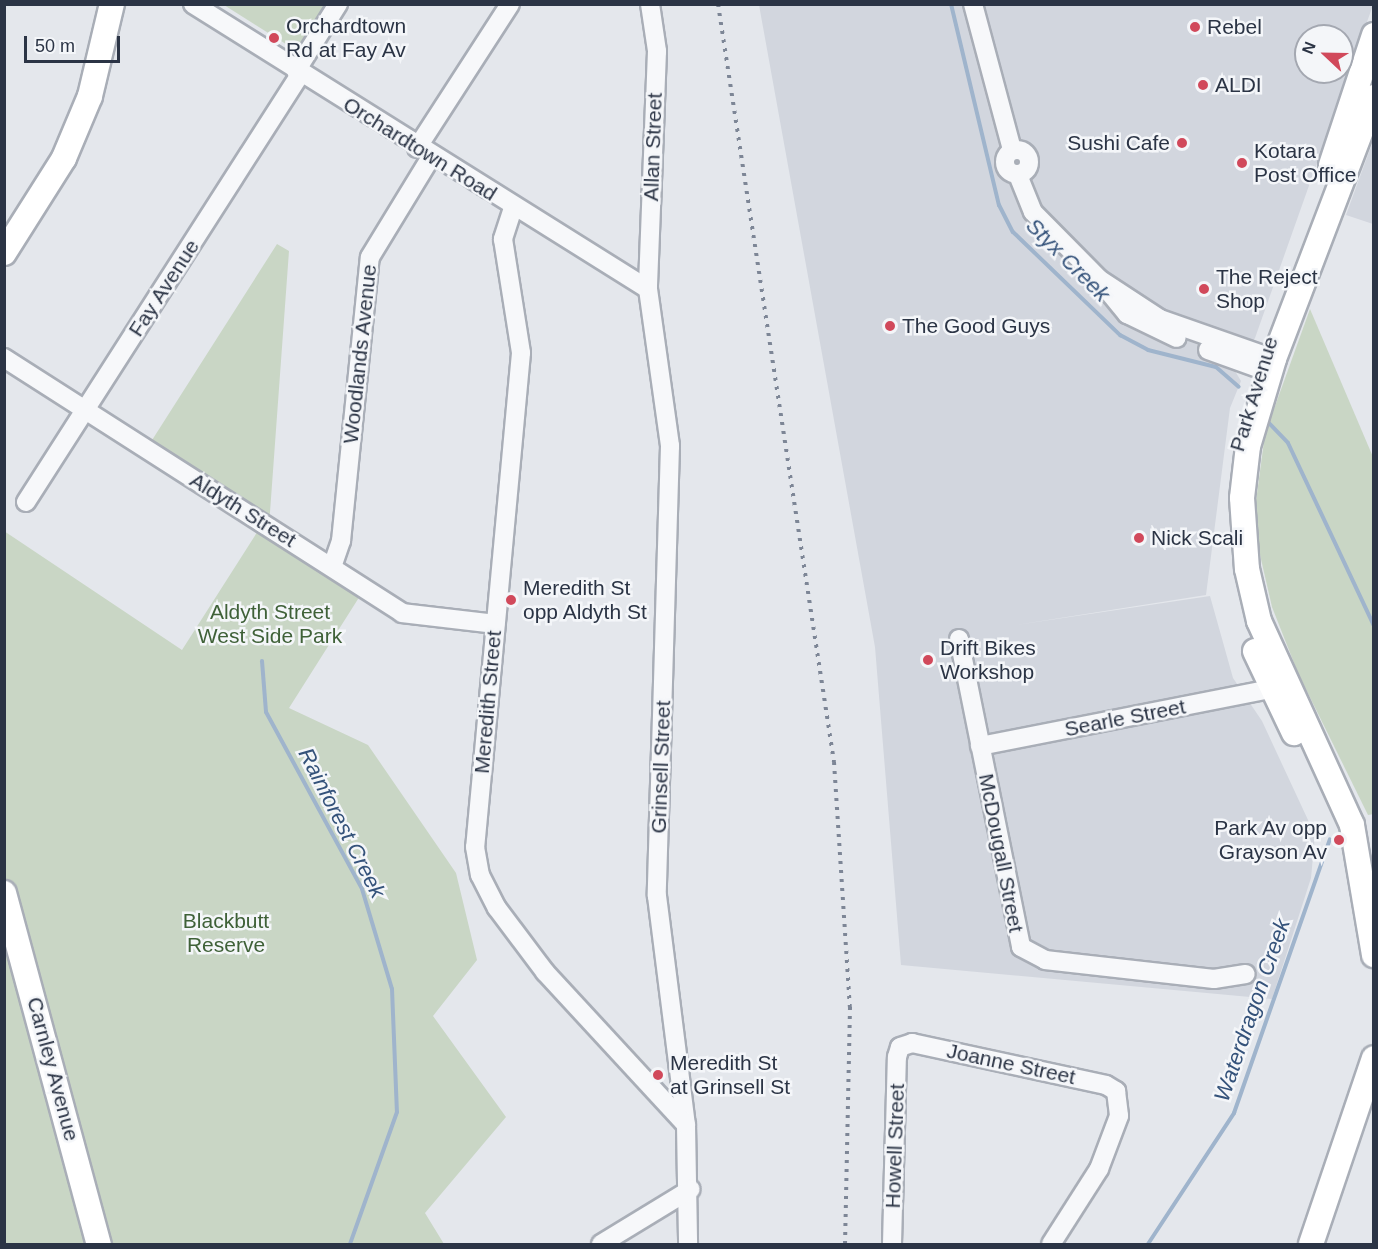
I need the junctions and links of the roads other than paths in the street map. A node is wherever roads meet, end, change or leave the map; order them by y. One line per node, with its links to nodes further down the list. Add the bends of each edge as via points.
1 (112, 4): 12 (main road, via 90,96 64,158)
2 (193, 4): 8 (street, Orchardtown Road)
3 (338, 4): 8 (street, Fay Avenue)
4 (510, 4): 10 (street, Woodlands Avenue)
5 (650, 4): 13 (street, Allan Street, via 657,51)
6 (973, 4): 15 (street, via 1012,150 1023,151 1029,160 1018,175 1033,213 1100,279 1160,320)
7 (1374, 35): 9 (main road, Park Avenue)
8 (298, 72): 10 (street, Orchardtown Road); 16 (street, Fay Avenue)
9 (1369, 96): 15 (main road, Park Avenue)
10 (424, 153): 11 (street, Orchardtown Road); 19 (street, Woodlands Avenue, via 370,257 341,541)
11 (513, 208): 13 (street, Orchardtown Road); 21 (street, Meredith Street, via 503,239 521,353)
12 (4, 253)
13 (648, 289): 33 (street, Grinsell Street, via 670,446 657,896)
14 (4, 358): 16 (street, Aldyth Street)
15 (1263, 374): 17 (main road, Park Avenue)
16 (86, 410): 18 (street, Fay Avenue); 19 (street, Aldyth Street)
17 (1247, 425): 20 (main road, Park Avenue, via 1242,498); 23 (main road, Park Avenue, via 1230,492 1233,570 1244,621)
18 (26, 502)
19 (333, 567): 21 (street, Aldyth Street, via 407,616)
20 (1255, 605): 23 (main road, via 1256,627 1273,675); 25 (main road, Park Avenue)
21 (495, 624): 33 (street, Meredith Street, via 475,847 480,875 497,908 545,972)
22 (959, 639): 24 (street, McDougall Street)
23 (1270, 689): 24 (street, Searle Street); 25 (main road, via 1283,697); 26 (main road, Park Avenue)
24 (980, 746): 30 (street, McDougall Street, via 1016,937 1026,952 1045,960 1214,980)
25 (1323, 757): 26 (main road, Park Avenue, via 1352,825)
26 (1353, 850): 27 (main road, Park Avenue)
27 (1367, 887): 29 (main road, Park Avenue)
28 (4, 894): 35 (main road, Carnley Avenue)
29 (1374, 955)
30 (1246, 974)
31 (900, 1047): 38 (street, Howell Street); 39 (street, Joanne Street, via 912,1042 1106,1084 1126,1092 1099,1169)
32 (1374, 1058): 40 (main road)
33 (686, 1125): 34 (street, Grinsell Street)
34 (691, 1189): 36 (street); 37 (street, Grinsell Street)
35 (99, 1245)
36 (602, 1245)
37 (688, 1245)
38 (892, 1245)
39 (1051, 1245)
40 (1311, 1245)

